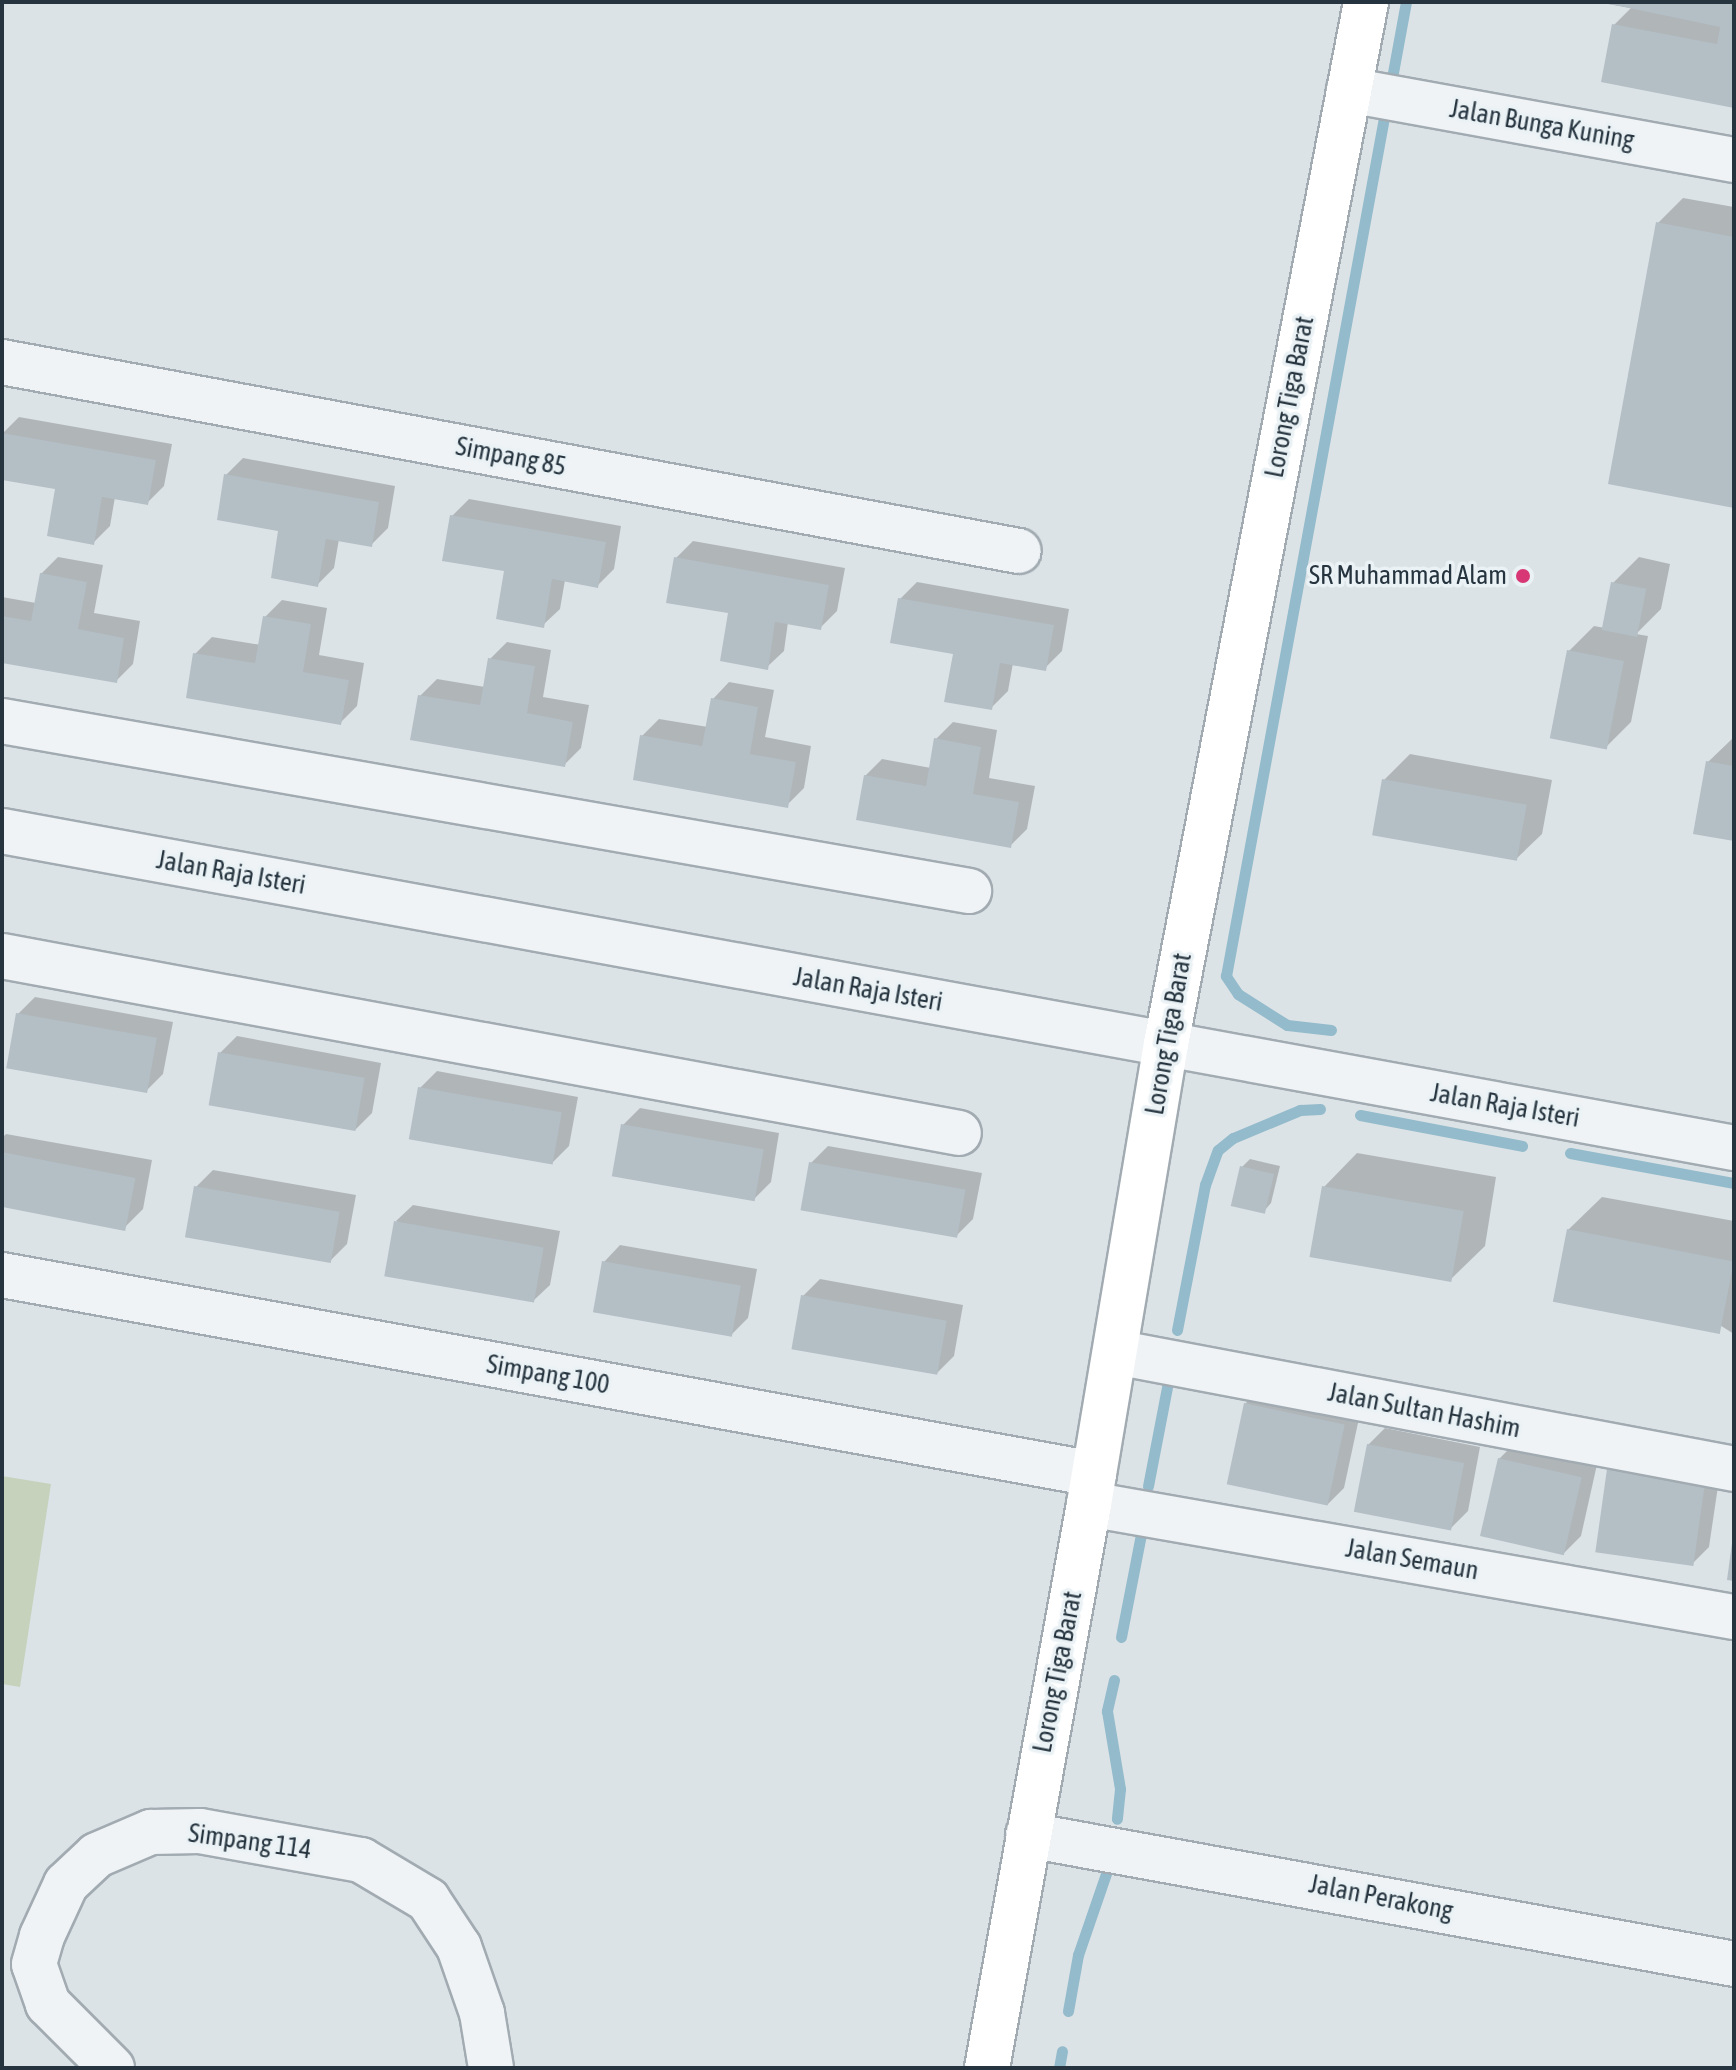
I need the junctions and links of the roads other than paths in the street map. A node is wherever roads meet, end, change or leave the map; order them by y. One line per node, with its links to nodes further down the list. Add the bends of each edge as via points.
1 (1366, 2): 2 (main road, Lorong Tiga Barat)
2 (1349, 90): 3 (street, Jalan Bunga Kuning); 10 (main road, Lorong Tiga Barat)
3 (1734, 160)
4 (2, 362): 5 (street, Simpang 85)
5 (1019, 551)
6 (2, 721): 8 (street)
7 (2, 831): 10 (street, Jalan Raja Isteri)
8 (969, 891)
9 (2, 956): 11 (street)
10 (1166, 1044): 12 (street, Jalan Raja Isteri); 14 (main road, Lorong Tiga Barat)
11 (959, 1133)
12 (1734, 1148)
13 (2, 1275): 16 (street, Simpang 100)
14 (1115, 1352): 15 (street, Jalan Sultan Hashim); 16 (main road, Lorong Tiga Barat)
15 (1734, 1469)
16 (1092, 1489): 17 (street, Jalan Semaun); 18 (main road, Lorong Tiga Barat)
17 (1734, 1617)
18 (1028, 1835): 19 (street, Jalan Perakong); 22 (main road, Lorong Tiga Barat)
19 (1734, 1964)
20 (112, 2068): 21 (street, Simpang 114, via 48,2004 34,1964 42,1936 66,1884 97,1855 151,1832 200,1831 361,1860 428,1900 459,1947 482,2013)
21 (491, 2068)
22 (987, 2068)

